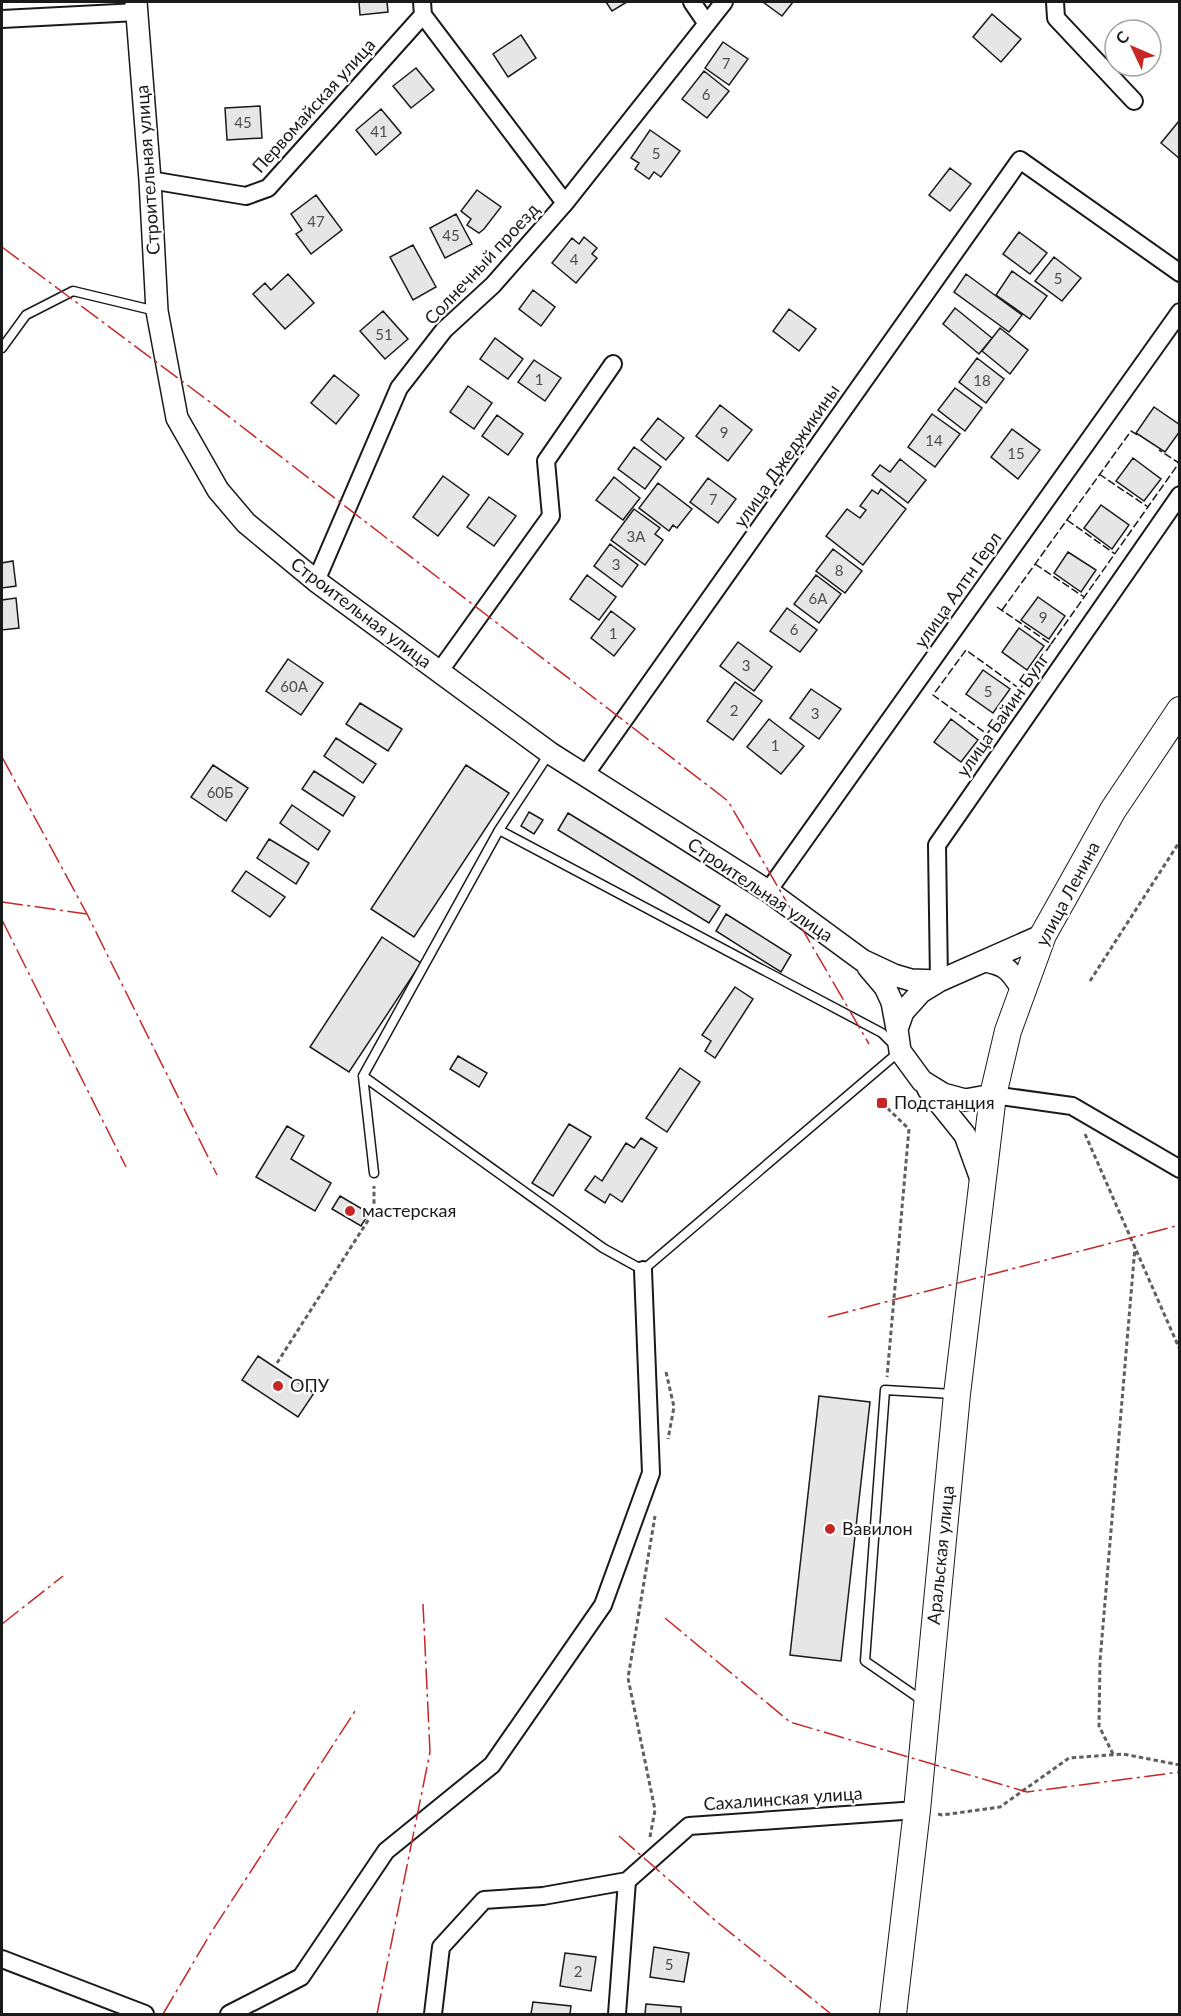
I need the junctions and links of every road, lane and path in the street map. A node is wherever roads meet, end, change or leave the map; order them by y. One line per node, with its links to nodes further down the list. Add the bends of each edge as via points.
1 (692, 2): 7 (street)
2 (724, 2): 7 (street, Солнечный проезд)
3 (1055, 2): 8 (street, via 1056,18)
4 (136, 7): 6 (street); 9 (street, Строительная улица)
5 (423, 8): 9 (street, Первомайская улица, via 268,188 246,196); 10 (street, Первомайская улица)
6 (2, 19)
7 (707, 24): 10 (street, Солнечный проезд)
8 (1134, 101)
9 (150, 180): 12 (street, Строительная улица)
10 (565, 203): 17 (street, Солнечный проезд, via 494,285 444,330 399,388)
11 (1179, 273): 21 (street, улица Джеджикины, via 1020,160)
12 (157, 311): 14 (lane, via 73,291 26,315); 17 (street, Строительная улица, via 177,418 218,490 246,523)
13 (1179, 312): 24 (street, улица Алтн Герл)
14 (2, 348)
15 (613, 364): 18 (street, via 546,461 551,516)
16 (1179, 495): 28 (street, улица Байин Булг, via 937,845)
17 (316, 581): 18 (street, Строительная улица)
18 (439, 672): 20 (street, Строительная улица)
19 (1179, 710): 25 (main road, улица Ленина, via 1113,810)
20 (550, 753): 21 (street, Строительная улица); 22 (lane)
21 (585, 775): 24 (street, Строительная улица)
22 (499, 830): 32 (lane, via 882,1033); 33 (lane)
23 (1179, 841): 29 (path)
24 (768, 891): 26 (street, Строительная улица)
25 (1043, 935): 27 (street, Строительная улица); 30 (main road, улица Ленина)
26 (861, 960): 28 (street, Строительная улица, via 911,980); 31 (street, via 885,987)
27 (984, 961): 28 (street, Строительная улица); 30 (street, via 1001,964)
28 (939, 981): 31 (street, Строительная улица, via 921,992 903,1012)
29 (1090, 981)
30 (1023, 990): 35 (main road, улица Ленина, via 1008,1031)
31 (897, 1029): 32 (street)
32 (900, 1051): 34 (street); 42 (lane)
33 (363, 1076): 39 (lane); 42 (lane, via 603,1248)
34 (922, 1081): 35 (street, via 943,1094 964,1100); 40 (street, via 965,1135)
35 (993, 1095): 37 (street); 40 (main road, Аральская улица)
36 (882, 1103): 46 (path, via 909,1129)
37 (1072, 1106): 38 (street); 41 (path)
38 (1179, 1168)
39 (374, 1173): 44 (path, via 374,1211)
40 (982, 1183): 47 (main road, Аральская улица)
41 (1134, 1247): 43 (path); 51 (path, via 1100,1661 1099,1726)
42 (643, 1270): 58 (street, via 651,1473 603,1605 492,1765 386,1851 301,1977)
43 (1179, 1350)
44 (277, 1363)
45 (666, 1372): 48 (path, via 674,1407)
46 (885, 1390): 47 (lane); 50 (lane, via 865,1661)
47 (957, 1394): 50 (main road, Аральская улица)
48 (668, 1442)
49 (656, 1513): 54 (path, via 628,1678 655,1810)
50 (926, 1702): 53 (main road, Аральская улица)
51 (1113, 1754): 52 (path); 53 (path, via 1069,1758 1000,1807 942,1815)
52 (1179, 1765)
53 (917, 1810): 54 (street, Сахалинская улица, via 689,1826); 61 (main road, Аральская улица)
54 (644, 1865): 55 (street, Сахалинская улица)
55 (627, 1881): 59 (street, via 543,1896 484,1900 441,1947); 60 (street)
56 (2, 1959): 57 (street)
57 (145, 2014)
58 (229, 2014)
59 (433, 2014)
60 (617, 2014)
61 (893, 2014)

